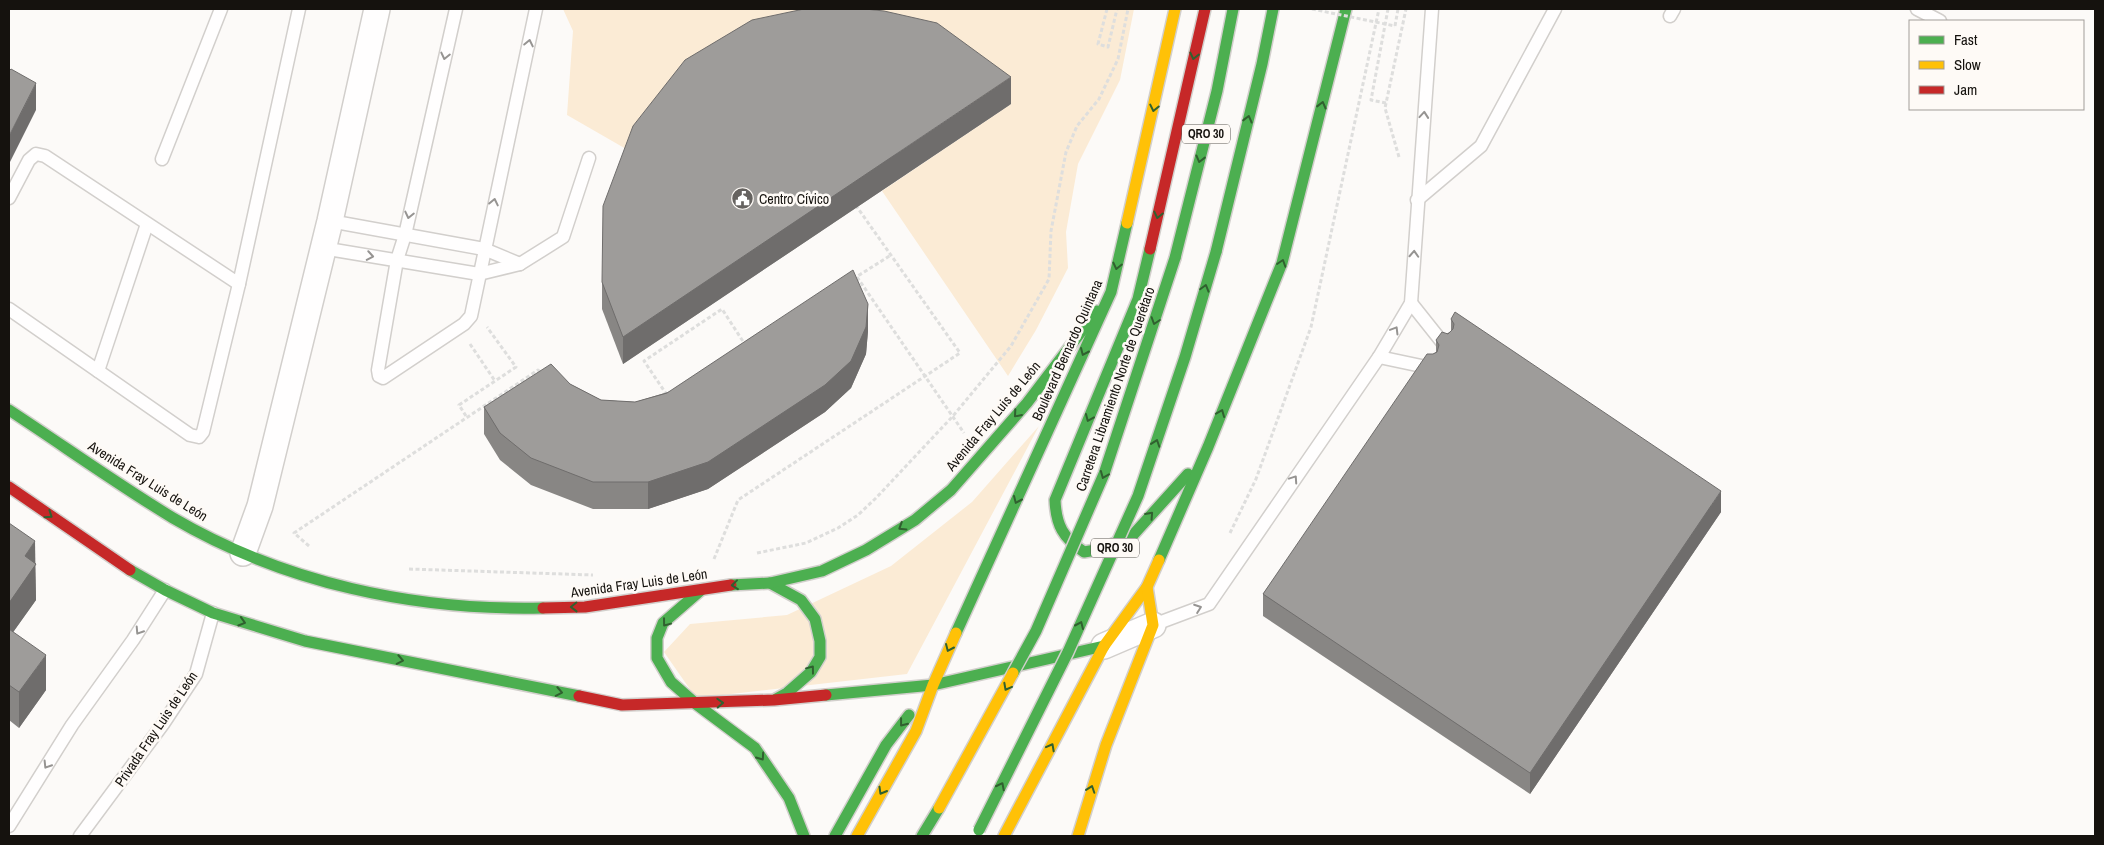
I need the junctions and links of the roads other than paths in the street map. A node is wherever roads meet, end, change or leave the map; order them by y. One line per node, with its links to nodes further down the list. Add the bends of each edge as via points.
1 (221, 9): 16 (lane)
2 (299, 9): 27 (lane)
3 (377, 9): 19 (street)
4 (456, 9): 21 (lane, one-way to 21)
5 (536, 9): 23 (lane, one-way to 5)
6 (1175, 9): 28 (main road, Boulevard Bernardo Quintana, one-way to 28)
7 (1205, 9): 36 (main road, one-way to 36, via 1138,298 1055,500 1055,523 1067,542 1084,552 1102,549 1133,535)
8 (1233, 9): 55 (main road, Carretera Libramiento Norte de Querétaro / QRO 30, one-way to 55, bridge, via 1217,91 1175,258 1104,474 1036,632 992,716)
9 (1273, 9): 50 (main road, QRO 30, one-way to 9, bridge, via 1068,652 1138,496 1216,252)
10 (1346, 9): 36 (main road, QRO 30, one-way to 10, via 1282,263)
11 (1432, 9): 18 (lane, one-way to 11)
12 (1555, 9): 18 (lane, via 1481,146)
13 (1917, 9): 14 (lane)
14 (1938, 20)
15 (589, 158): 25 (lane, via 563,237)
16 (162, 159)
17 (9, 198): 20 (lane, via 29,160 36,154 44,156)
18 (1417, 200): 29 (lane, one-way to 18)
19 (330, 221): 21 (lane); 22 (street)
20 (147, 224): 27 (lane); 34 (lane)
21 (405, 235): 23 (lane); 24 (lane)
22 (322, 248): 24 (lane, one-way to 24); 38 (street, via 260,506)
23 (484, 249): 25 (lane); 26 (lane)
24 (397, 260): 26 (lane); 26 (lane, via 378,370 383,378 464,324 474,308)
25 (520, 264): 26 (lane)
26 (479, 274)
27 (239, 284): 34 (lane, via 204,432 199,437 190,435)
28 (1111, 292): 39 (main road, Avenida Fray Luis de León, one-way to 39, via 1027,403 951,490 915,520 866,550 822,571); 46 (main road, Boulevard Bernardo Quintana, one-way to 46)
29 (1411, 303): 31 (lane); 32 (lane, one-way to 29)
30 (9, 309): 34 (lane)
31 (1446, 347)
32 (1379, 357): 33 (lane); 44 (lane, one-way to 32, via 1209,604)
33 (1432, 368)
34 (98, 371)
35 (9, 410): 38 (main road, Avenida Fray Luis de León, via 174,518)
36 (1202, 458): 40 (main road, QRO 30)
37 (9, 487): 41 (main road, one-way to 41, via 127,568)
38 (243, 553): 42 (main road, Avenida Fray Luis de León, one-way to 38, via 585,607 501,609 429,603 314,579)
39 (770, 582): 42 (main road, Avenida Fray Luis de León, one-way to 42); 47 (main road, one-way to 39, via 787,694 811,672 820,657 820,641 815,619 801,600)
40 (1147, 587): 44 (main road); 45 (main road, QRO 30)
41 (165, 590): 43 (main road); 49 (lane, one-way to 49, via 72,725)
42 (701, 590): 48 (main road, one-way to 48, via 663,623 657,638 657,658 662,669 671,682)
43 (213, 613): 48 (main road, one-way to 48, via 298,639 622,705); 51 (lane, Privada Fray Luis de León, via 196,674)
44 (1153, 625): 45 (street); 57 (main road, one-way to 44, via 1106,745)
45 (1104, 646): 46 (main road); 56 (main road, one-way to 45)
46 (933, 684): 47 (main road); 53 (main road, one-way to 53, via 886,745); 54 (main road, one-way to 54, via 916,731)
47 (774, 700): 48 (main road, one-way to 47)
48 (696, 704): 52 (main road, one-way to 52, via 755,748 789,798)
49 (9, 826)
50 (977, 833)
51 (80, 836)
52 (804, 836)
53 (835, 836)
54 (856, 836)
55 (922, 836)
56 (1004, 836)
57 (1078, 836)

